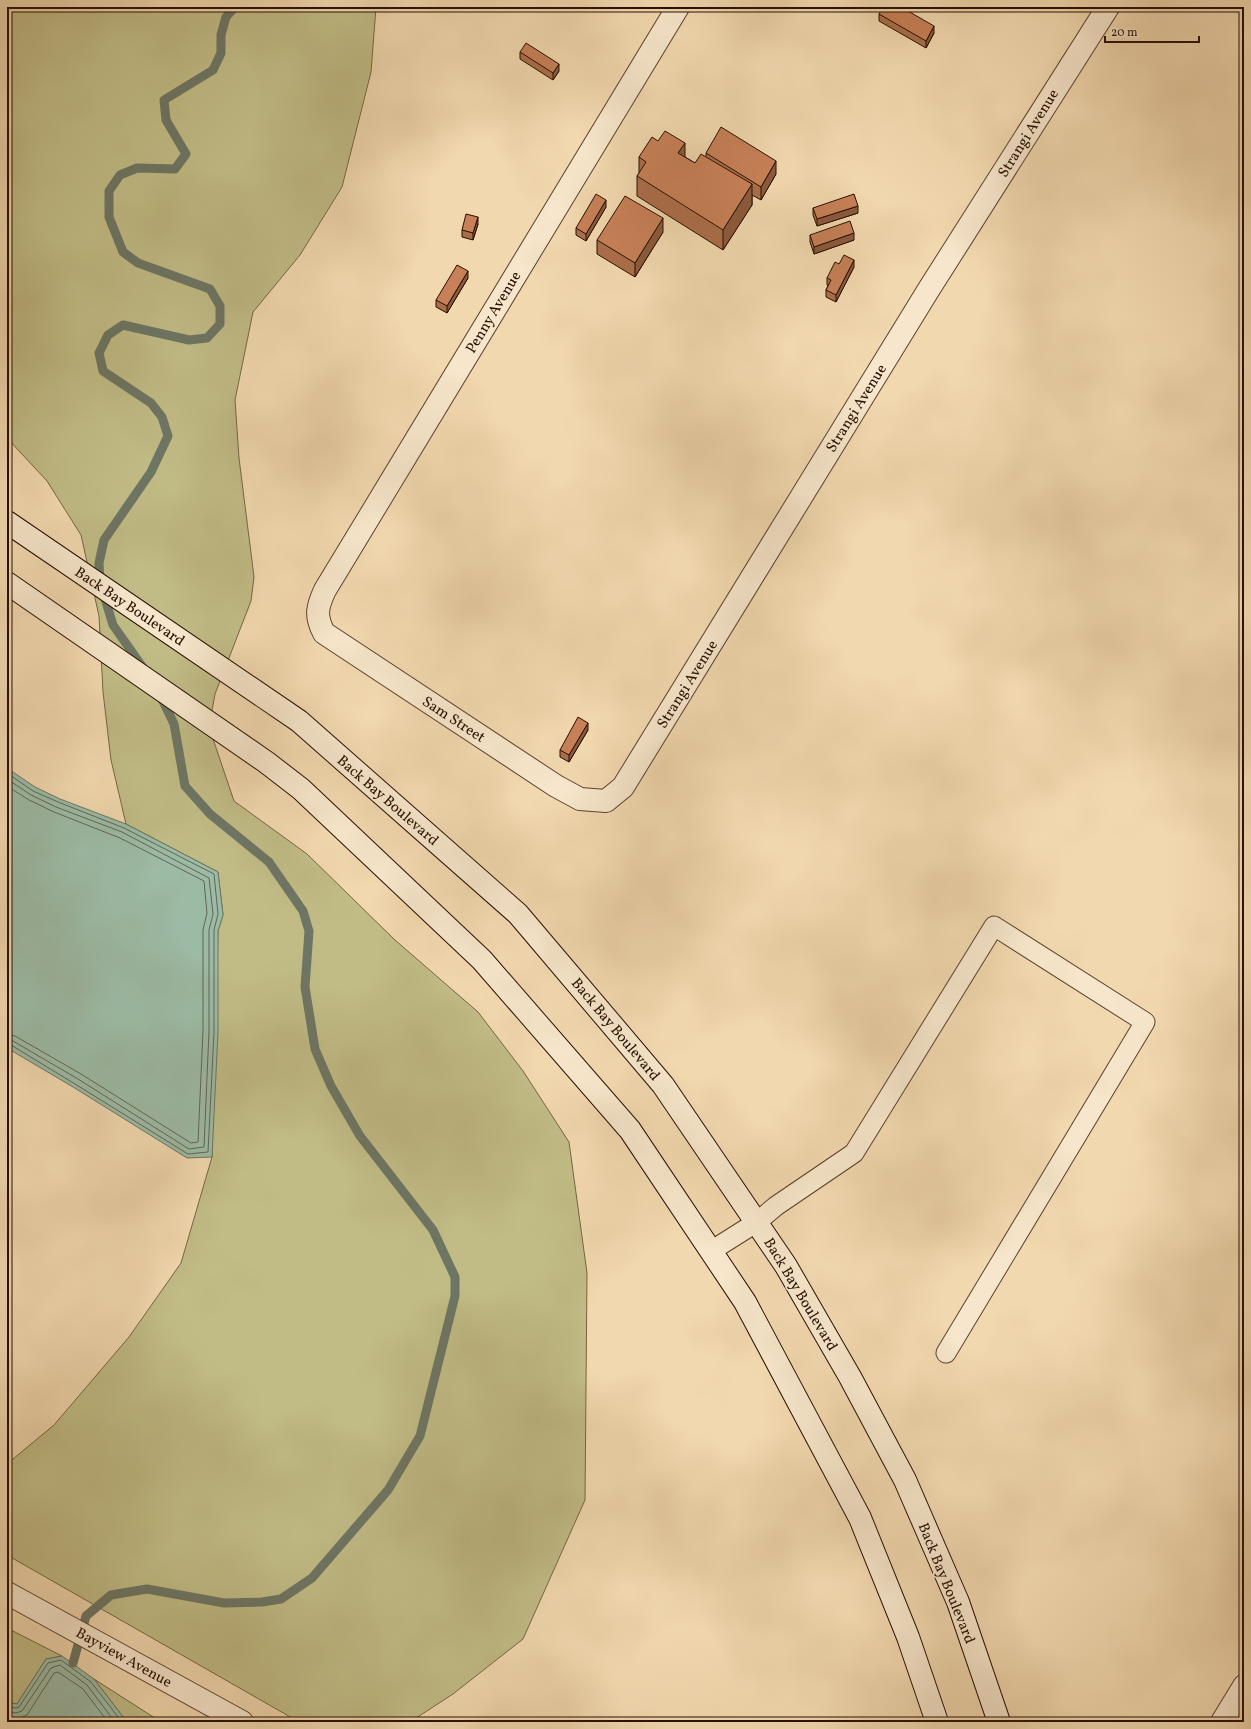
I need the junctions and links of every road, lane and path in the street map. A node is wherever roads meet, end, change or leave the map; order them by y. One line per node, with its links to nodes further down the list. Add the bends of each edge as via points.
1 (678, 7): 5 (main road, Penny Avenue, via 325,590 319,602)
2 (1108, 7): 6 (main road, Strangi Avenue, via 925,296 623,787 606,801)
3 (7, 522): 7 (main road, Back Bay Boulevard, via 299,721 518,914 663,1085)
4 (7, 583): 8 (main road, via 266,762 301,789 482,960 630,1130)
5 (318, 621): 6 (main road, Sam Street, via 324,633 556,786 580,799)
6 (600, 801)
7 (757, 1222): 8 (lane); 9 (lane, via 776,1206 854,1153 994,926 1145,1022); 14 (main road, Back Bay Boulevard, via 790,1272 905,1480 958,1602)
8 (711, 1252): 13 (main road, via 745,1302 860,1518 908,1637)
9 (946, 1353)
10 (7, 1593): 12 (main road, Bayview Avenue)
11 (1244, 1686): 15 (main road)
12 (242, 1722)
13 (937, 1722)
14 (999, 1722)
15 (1222, 1722)

